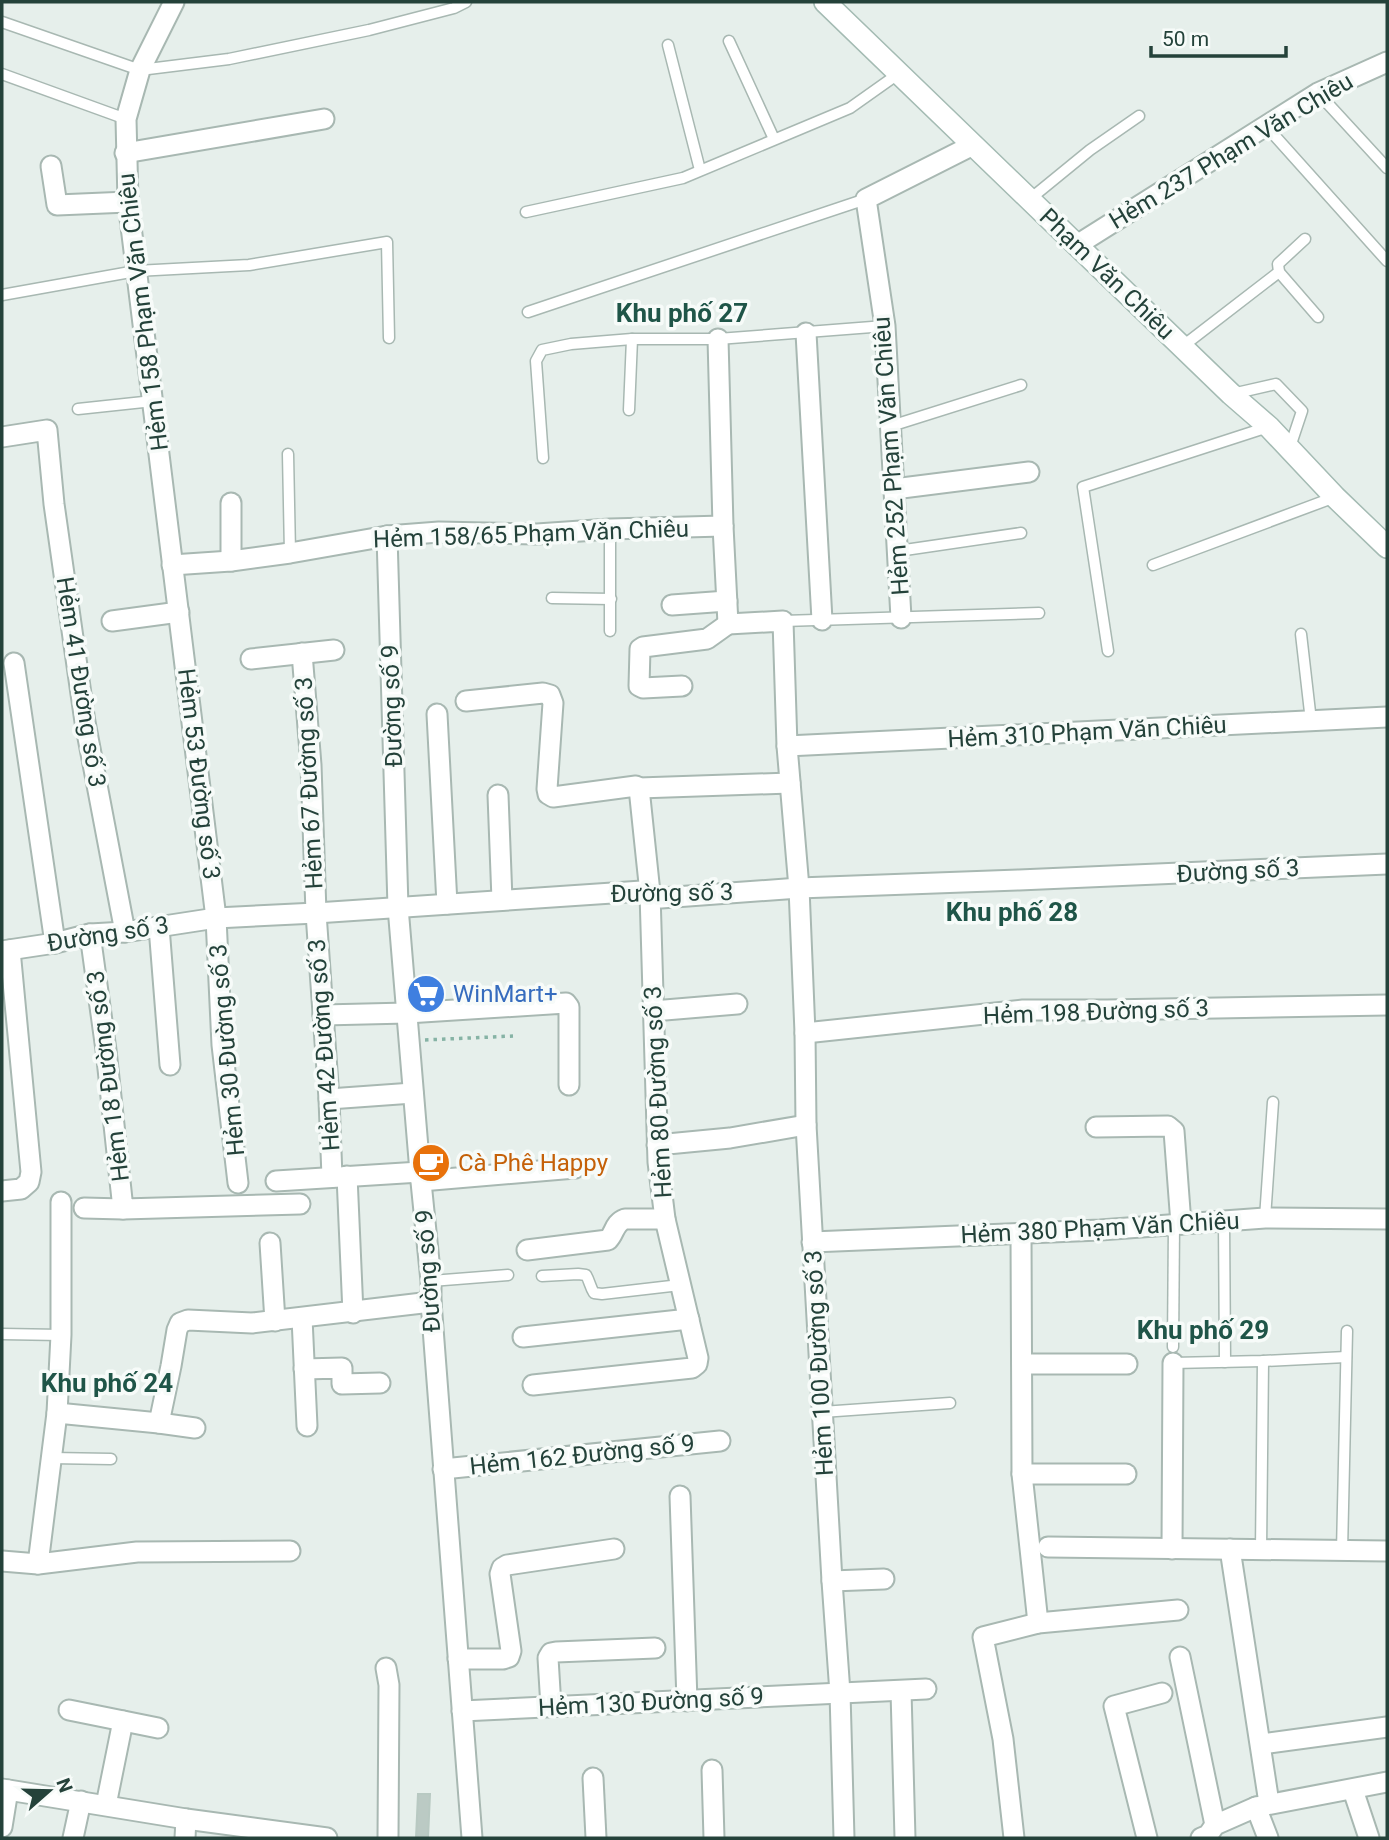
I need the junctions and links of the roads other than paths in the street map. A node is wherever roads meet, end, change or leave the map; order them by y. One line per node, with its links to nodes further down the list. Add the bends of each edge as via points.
1 (174, 2): 8 (street, Hẻm 158 Phạm Văn Chiêu)
2 (466, 2): 8 (lane, via 356,33 229,59)
3 (834, 7): 9 (main road, Phạm Văn Chiêu)
4 (2, 22): 8 (lane)
5 (729, 41): 16 (lane)
6 (668, 45): 21 (lane)
7 (1386, 63): 11 (street, Hẻm 237 Phạm Văn Chiêu)
8 (140, 70): 13 (street, Hẻm 158 Phạm Văn Chiêu)
9 (899, 73): 16 (lane, via 850,108); 17 (main road, Phạm Văn Chiêu)
10 (2, 74): 13 (lane)
11 (1318, 93): 15 (street, Hẻm 237 Phạm Văn Chiêu); 20 (lane)
12 (1139, 116): 23 (lane)
13 (126, 119): 18 (street, Hẻm 158 Phạm Văn Chiêu)
14 (324, 119): 18 (street)
15 (1266, 126): 27 (street, Hẻm 237 Phạm Văn Chiêu); 28 (lane)
16 (774, 139): 21 (lane)
17 (974, 145): 22 (street); 23 (main road, Phạm Văn Chiêu)
18 (125, 153): 24 (street, Hẻm 158 Phạm Văn Chiêu)
19 (51, 166): 24 (street, via 57,205)
20 (1387, 168)
21 (700, 170): 25 (lane, via 683,178)
22 (866, 199): 32 (lane); 34 (street, Hẻm 252 Phạm Văn Chiêu)
23 (1030, 199): 27 (main road, Phạm Văn Chiêu)
24 (128, 202): 29 (street, Hẻm 158 Phạm Văn Chiêu)
25 (526, 212)
26 (1305, 239): 30 (lane, via 1278,264)
27 (1077, 245): 39 (main road, Phạm Văn Chiêu)
28 (1387, 261)
29 (136, 271): 31 (lane); 36 (lane, via 249,265 387,242); 42 (street, Hẻm 158 Phạm Văn Chiêu)
30 (1279, 272): 33 (lane); 39 (lane)
31 (2, 295)
32 (528, 312)
33 (1318, 317)
34 (885, 327): 35 (lane); 45 (street, Hẻm 252 Phạm Văn Chiêu)
35 (806, 333): 38 (lane); 71 (street)
36 (389, 338)
37 (632, 339): 38 (lane); 44 (lane); 50 (lane, via 542,350 536,361)
38 (719, 339): 55 (street)
39 (1183, 346): 41 (main road, Phạm Văn Chiêu)
40 (1021, 385): 45 (lane)
41 (1231, 394): 46 (main road, Phạm Văn Chiêu); 48 (lane, via 1276,384 1302,411)
42 (153, 401): 43 (lane); 63 (street, Hẻm 158 Phạm Văn Chiêu)
43 (78, 409)
44 (629, 410)
45 (891, 426): 52 (street, Hẻm 252 Phạm Văn Chiêu)
46 (1269, 426): 48 (main road, Phạm Văn Chiêu); 79 (lane, via 1083,487)
47 (2, 437): 101 (street, Hẻm 41 Đường số 3, via 47,430 85,722)
48 (1290, 449): 53 (main road, Phạm Văn Chiêu)
49 (288, 454): 61 (lane)
50 (543, 458)
51 (1029, 472): 52 (street)
52 (894, 489): 60 (street, Hẻm 252 Phạm Văn Chiêu)
53 (1335, 497): 59 (main road, Phạm Văn Chiêu); 64 (lane)
54 (231, 503): 62 (street)
55 (723, 526): 56 (street, Hẻm 158/65 Phạm Văn Chiêu); 67 (street)
56 (610, 530): 58 (street, Hẻm 158/65 Phạm Văn Chiêu); 66 (lane)
57 (1021, 533): 60 (lane)
58 (387, 536): 61 (street, Hẻm 158/65 Phạm Văn Chiêu); 97 (street, Đường số 9)
59 (1387, 547)
60 (898, 551): 70 (street, Hẻm 252 Phạm Văn Chiêu)
61 (290, 552): 62 (street, Hẻm 158/65 Phạm Văn Chiêu)
62 (231, 561): 63 (street, Hẻm 158/65 Phạm Văn Chiêu)
63 (172, 565): 74 (street, Hẻm 158 Phạm Văn Chiêu)
64 (1153, 565)
65 (552, 598): 66 (lane)
66 (611, 599): 76 (lane)
67 (727, 601): 68 (street); 75 (street)
68 (672, 605)
69 (1039, 613): 70 (lane)
70 (901, 618): 71 (lane, Hẻm 252 Phạm Văn Chiêu)
71 (822, 620): 73 (lane, Hẻm 252 Phạm Văn Chiêu)
72 (112, 621): 74 (street)
73 (783, 621): 75 (street); 88 (street)
74 (180, 622): 99 (street, Hẻm 53 Đường số 3)
75 (728, 624): 83 (street, via 708,639 640,649 639,686)
76 (610, 631)
77 (1301, 634): 87 (lane)
78 (334, 650): 80 (street, Hẻm 67 Đường số 3)
79 (1108, 650)
80 (302, 653): 81 (street, Hẻm 67 Đường số 3); 98 (street, Hẻm 67 Đường số 3)
81 (251, 659)
82 (14, 663): 103 (street)
83 (682, 686)
84 (466, 701): 90 (street, via 550,695 547,789 553,797)
85 (437, 714): 96 (street)
86 (1387, 717): 87 (street, Hẻm 310 Phạm Văn Chiêu)
87 (1311, 722): 88 (street, Hẻm 310 Phạm Văn Chiêu)
88 (787, 746): 89 (street)
89 (790, 783): 90 (street); 93 (street)
90 (639, 788): 94 (street, Hẻm 80 Đường số 3)
91 (498, 795): 95 (street)
92 (1387, 864): 93 (street, Đường số 3)
93 (799, 888): 94 (street, Đường số 3, via 661,898); 110 (street, Hẻm 100 Đường số 3)
94 (650, 893): 95 (street, Đường số 3); 107 (street, Hẻm 80 Đường số 3)
95 (502, 900): 96 (street, Đường số 3)
96 (447, 904): 97 (street, Đường số 3)
97 (398, 907): 98 (street, Đường số 3); 108 (street, Đường số 9)
98 (316, 913): 99 (street, Đường số 3); 109 (street, Hẻm 42 Đường số 3)
99 (216, 918): 100 (street, Đường số 3); 123 (street, Hẻm 30 Đường số 3, via 222,1045)
100 (159, 927): 101 (street, Đường số 3); 111 (street)
101 (125, 932): 102 (street, Đường số 3)
102 (90, 934): 103 (street, Đường số 3); 128 (street, Hẻm 18 Đường số 3)
103 (55, 943): 104 (street, Đường số 3)
104 (6, 950): 124 (street, via 31,1172 21,1189)
105 (737, 1004): 107 (street)
106 (1387, 1005): 110 (street, Hẻm 198 Đường số 3, via 1023,1010)
107 (653, 1011): 118 (street, Hẻm 80 Đường số 3)
108 (407, 1013): 109 (street); 112 (street, via 566,1003); 113 (street, Đường số 9)
109 (323, 1015): 114 (street, Hẻm 42 Đường số 3)
110 (805, 1032): 116 (street, Hẻm 100 Đường số 3)
111 (170, 1065)
112 (569, 1085)
113 (414, 1093): 114 (street); 120 (street, Đường số 9)
114 (329, 1099): 121 (street, Hẻm 42 Đường số 3)
115 (1273, 1102): 129 (lane)
116 (806, 1125): 118 (street); 135 (street, Hẻm 100 Đường số 3)
117 (1096, 1127): 133 (street, via 1168,1126 1174,1131)
118 (657, 1145): 130 (street, Hẻm 80 Đường số 3)
119 (575, 1168): 120 (street)
120 (421, 1176): 121 (street); 140 (street, Đường số 9)
121 (340, 1177): 122 (street); 143 (street, Hẻm 42 Đường số 3)
122 (276, 1181)
123 (238, 1183)
124 (2, 1191)
125 (61, 1202): 149 (street)
126 (300, 1204): 128 (street, Hẻm 18 Đường số 3)
127 (84, 1208): 128 (street)
128 (123, 1209)
129 (1265, 1218): 131 (street, Hẻm 380 Phạm Văn Chiêu); 132 (street, Hẻm 380 Phạm Văn Chiêu)
130 (665, 1219): 137 (street, via 625,1219 608,1240); 141 (street, Hẻm 80 Đường số 3)
131 (1387, 1219)
132 (1224, 1220): 133 (street, Hẻm 380 Phạm Văn Chiêu); 154 (lane)
133 (1177, 1224): 134 (street, Hẻm 380 Phạm Văn Chiêu); 151 (lane)
134 (1021, 1234): 135 (street, Hẻm 380 Phạm Văn Chiêu); 155 (street)
135 (813, 1242): 161 (street, Hẻm 100 Đường số 3)
136 (270, 1243): 146 (street)
137 (527, 1250)
138 (508, 1275): 140 (lane)
139 (542, 1276): 141 (lane, via 586,1275 594,1293 602,1294)
140 (432, 1281): 142 (street, Đường số 9)
141 (680, 1285): 145 (street, Hẻm 80 Đường số 3)
142 (431, 1302): 143 (street); 169 (street, Đường số 9)
143 (353, 1312): 144 (street)
144 (302, 1318): 146 (street); 157 (street)
145 (689, 1319): 150 (street); 159 (street, Hẻm 80 Đường số 3, via 698,1358 692,1368)
146 (275, 1321): 163 (street, via 180,1323)
147 (1347, 1331): 152 (lane)
148 (2, 1334): 149 (lane)
149 (61, 1335): 162 (street)
150 (523, 1337)
151 (1173, 1355): 154 (lane); 175 (street)
152 (1346, 1357): 153 (lane); 179 (lane)
153 (1263, 1361): 154 (lane); 177 (lane)
154 (1225, 1362)
155 (1022, 1364): 156 (street); 170 (street)
156 (1127, 1364)
157 (304, 1369): 158 (street, via 342,1368 342,1384); 164 (street)
158 (380, 1383)
159 (533, 1385)
160 (950, 1404): 161 (lane)
161 (822, 1412): 184 (street, Hẻm 100 Đường số 3)
162 (57, 1413): 163 (street); 167 (street)
163 (159, 1423): 165 (street)
164 (307, 1426)
165 (195, 1428)
166 (720, 1441): 169 (street, Hẻm 162 Đường số 9)
167 (51, 1458): 168 (lane); 182 (street)
168 (111, 1459)
169 (443, 1469): 189 (street, Đường số 9)
170 (1022, 1474): 171 (street); 186 (street)
171 (1126, 1474)
172 (680, 1496): 195 (street)
173 (1048, 1547): 175 (street)
174 (614, 1549): 189 (street, via 502,1568 509,1657)
175 (1172, 1549): 176 (street)
176 (1230, 1549): 177 (street); 202 (street)
177 (1261, 1550): 179 (street)
178 (290, 1551): 182 (street, via 137,1552)
179 (1342, 1551): 180 (street)
180 (1387, 1551)
181 (2, 1561): 182 (street)
182 (38, 1564)
183 (884, 1579): 184 (street)
184 (832, 1581): 193 (street, Hẻm 100 Đường số 3)
185 (1178, 1609): 186 (street)
186 (1038, 1623): 222 (street, via 983,1637 1003,1739)
187 (655, 1648): 196 (street, via 551,1653)
188 (1180, 1657): 213 (street)
189 (458, 1659): 198 (street, Đường số 9)
190 (386, 1668): 216 (street, via 390,1685)
191 (926, 1689): 192 (street, Hẻm 130 Đường số 9)
192 (901, 1691): 193 (street, Hẻm 130 Đường số 9); 221 (street)
193 (840, 1693): 195 (street, Hẻm 130 Đường số 9); 220 (street, Hẻm 100 Đường số 3)
194 (1162, 1693): 223 (street, via 1114,1706)
195 (687, 1701): 196 (street, Hẻm 130 Đường số 9)
196 (551, 1707): 198 (street, Hẻm 130 Đường số 9)
197 (69, 1710): 199 (street)
198 (462, 1711): 217 (street, Đường số 9)
199 (123, 1721): 201 (street); 209 (street)
200 (1387, 1727): 202 (street)
201 (158, 1728)
202 (1262, 1744): 210 (street)
203 (712, 1770): 219 (street)
204 (593, 1778): 218 (street)
205 (1387, 1782): 207 (street)
206 (5, 1790): 208 (street); 211 (street)
207 (1353, 1790): 210 (street); 225 (street)
208 (81, 1801): 209 (street); 214 (street)
209 (106, 1805): 212 (street)
210 (1263, 1805): 213 (street); 224 (street)
211 (2, 1827)
212 (185, 1829): 215 (street)
213 (1208, 1832)
214 (73, 1838)
215 (327, 1838)
216 (388, 1838)
217 (472, 1838)
218 (596, 1838)
219 (714, 1838)
220 (844, 1838)
221 (905, 1838)
222 (1014, 1838)
223 (1147, 1838)
224 (1268, 1838)
225 (1369, 1838)

